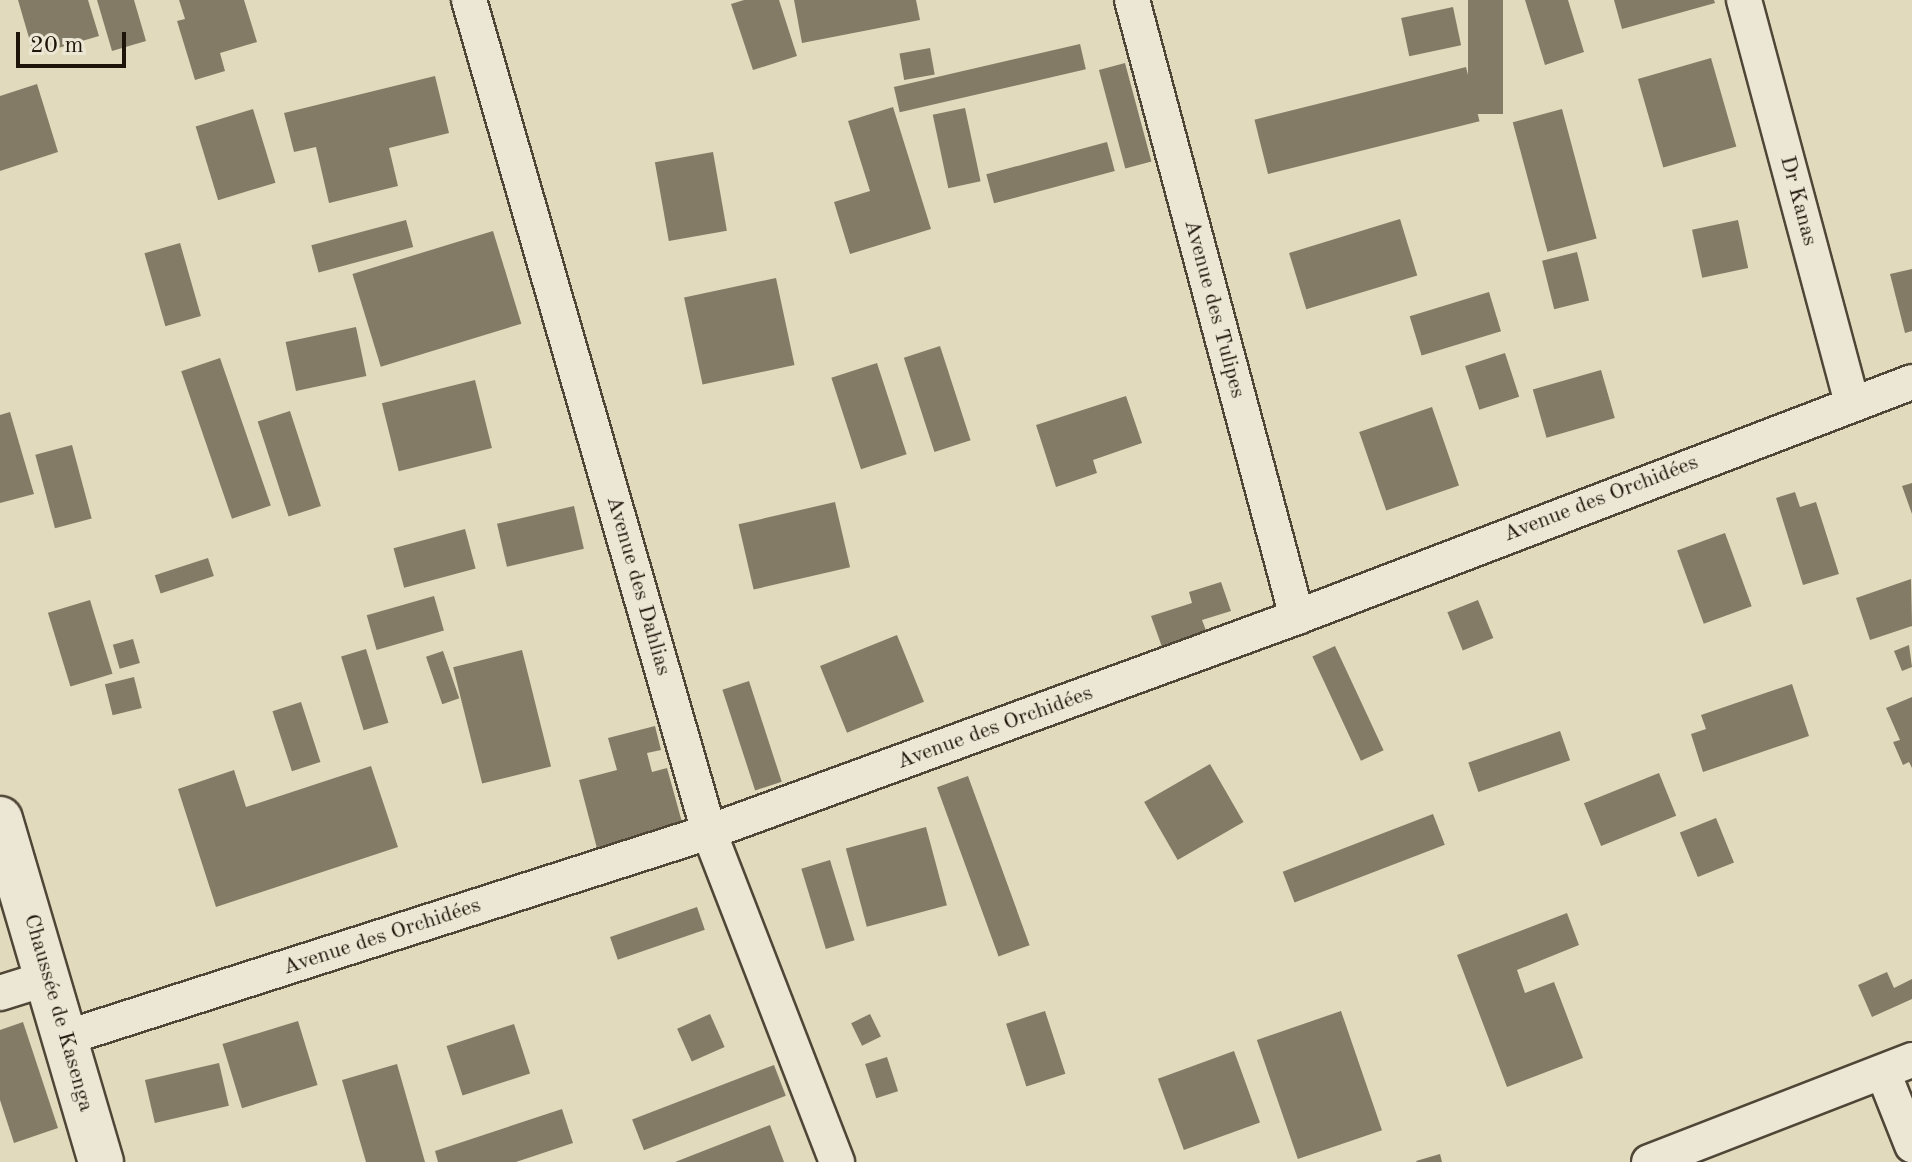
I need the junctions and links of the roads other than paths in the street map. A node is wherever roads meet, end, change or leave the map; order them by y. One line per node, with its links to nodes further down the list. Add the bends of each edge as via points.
1 (469, 0): 8 (street, Avenue des Dahlias)
2 (1132, 0): 6 (street, Avenue des Tulipes)
3 (1744, 0): 5 (street, Dr Kanas)
4 (1912, 382): 5 (street, Avenue des Orchidées)
5 (1852, 402): 6 (street, Avenue des Orchidées)
6 (1297, 617): 8 (street, Avenue des Orchidées)
7 (0, 819): 9 (main road, Chaussée de Kasenga)
8 (709, 832): 11 (street, Avenue des Orchidées); 15 (street, Avenue des Dahlias)
9 (48, 978): 10 (street); 11 (main road, Chaussée de Kasenga)
10 (0, 993)
11 (65, 1038): 14 (main road, Chaussée de Kasenga)
12 (1897, 1066): 13 (street); 16 (street)
13 (1912, 1145)
14 (101, 1162)
15 (837, 1162)
16 (1649, 1162)

